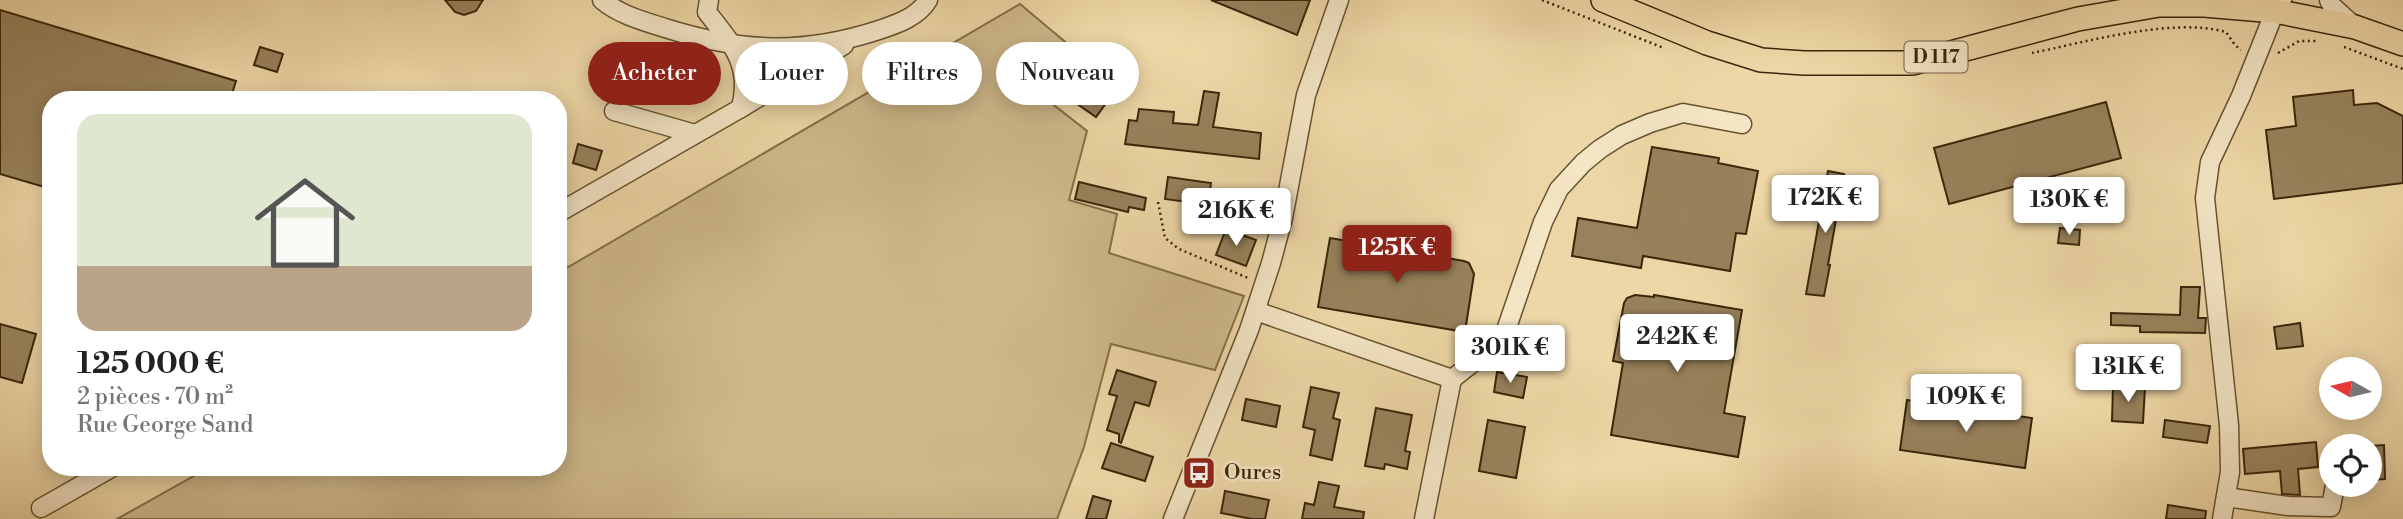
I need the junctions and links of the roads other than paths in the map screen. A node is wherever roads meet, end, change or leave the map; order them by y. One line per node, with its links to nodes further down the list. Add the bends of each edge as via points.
1 (602, 0): 11 (street, via 637,19)
2 (709, 0): 11 (street, via 707,12)
3 (928, 0): 9 (street, via 914,15)
4 (1339, 0): 17 (street, via 1306,95 1283,218)
5 (1603, 0): 7 (main road, D 117, via 1761,60 1913,63 2078,19 2159,5)
6 (2329, 0): 8 (street)
7 (2278, 5): 8 (main road, D 117); 20 (street, via 2210,162 2205,198 2229,425)
8 (2355, 27): 10 (main road, D 117)
9 (856, 37): 11 (street, via 820,45); 12 (street)
10 (2403, 44)
11 (733, 45): 12 (street, via 743,66 745,91)
12 (740, 108): 15 (street)
13 (614, 111): 15 (street)
14 (1742, 124): 18 (street, via 1683,113 1622,135 1583,163 1559,189 1543,222 1503,339)
15 (695, 134): 16 (street)
16 (567, 208)
17 (1255, 311): 18 (street); 23 (street)
18 (1452, 379): 24 (street)
19 (97, 476): 22 (street)
20 (2226, 497): 21 (street, via 2331,508); 25 (street)
21 (2333, 497)
22 (41, 508)
23 (1173, 519)
24 (1424, 519)
25 (2222, 519)

